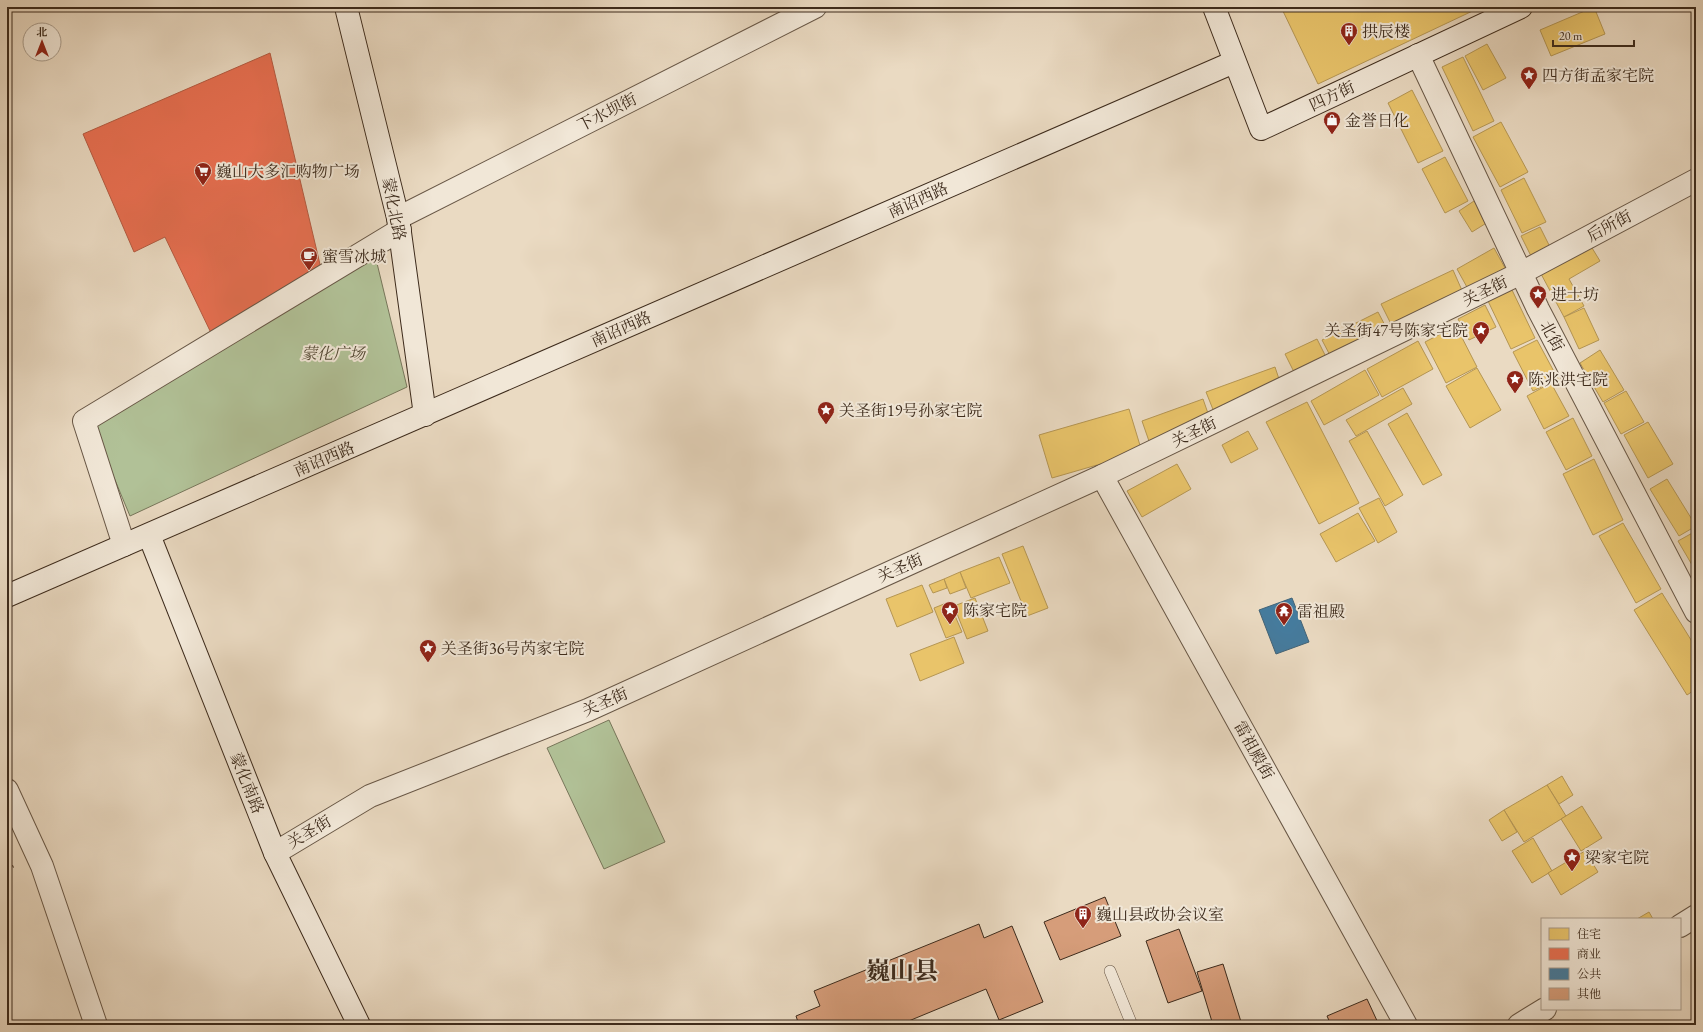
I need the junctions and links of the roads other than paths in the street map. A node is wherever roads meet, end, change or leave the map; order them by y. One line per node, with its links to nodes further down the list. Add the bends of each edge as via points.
1 (346, 7): 8 (street, 蒙化北路)
2 (815, 7): 8 (street, 下水坝街)
3 (1214, 7): 6 (street, 四方街)
4 (1521, 7): 5 (street, 四方街)
5 (1418, 55): 6 (street, 四方街, via 1262,129); 9 (street, 北街)
6 (1234, 62): 10 (street, 南诏西路)
7 (1696, 180): 9 (street, 后所街)
8 (399, 224): 10 (street, 蒙化北路); 13 (street, 下水坝街, via 84,421)
9 (1521, 273): 11 (street, 关圣街); 15 (street, 北街)
10 (424, 415): 12 (street, 南诏西路)
11 (1102, 476): 17 (street, 关圣街, via 588,710 370,796); 25 (street, 雷祖殿街)
12 (148, 534): 13 (street, 南诏西路); 17 (street, 蒙化南路)
13 (124, 545): 14 (street, 南诏西路)
14 (7, 596)
15 (1696, 612)
16 (7, 790): 22 (street, via 42,866)
17 (275, 853): 23 (street, 蒙化南路)
18 (1696, 916): 19 (street)
19 (1681, 925)
20 (1110, 971): 24 (lane)
21 (1543, 1010): 26 (street)
22 (96, 1025)
23 (359, 1025)
24 (1132, 1025)
25 (1406, 1025)
26 (1518, 1025)

